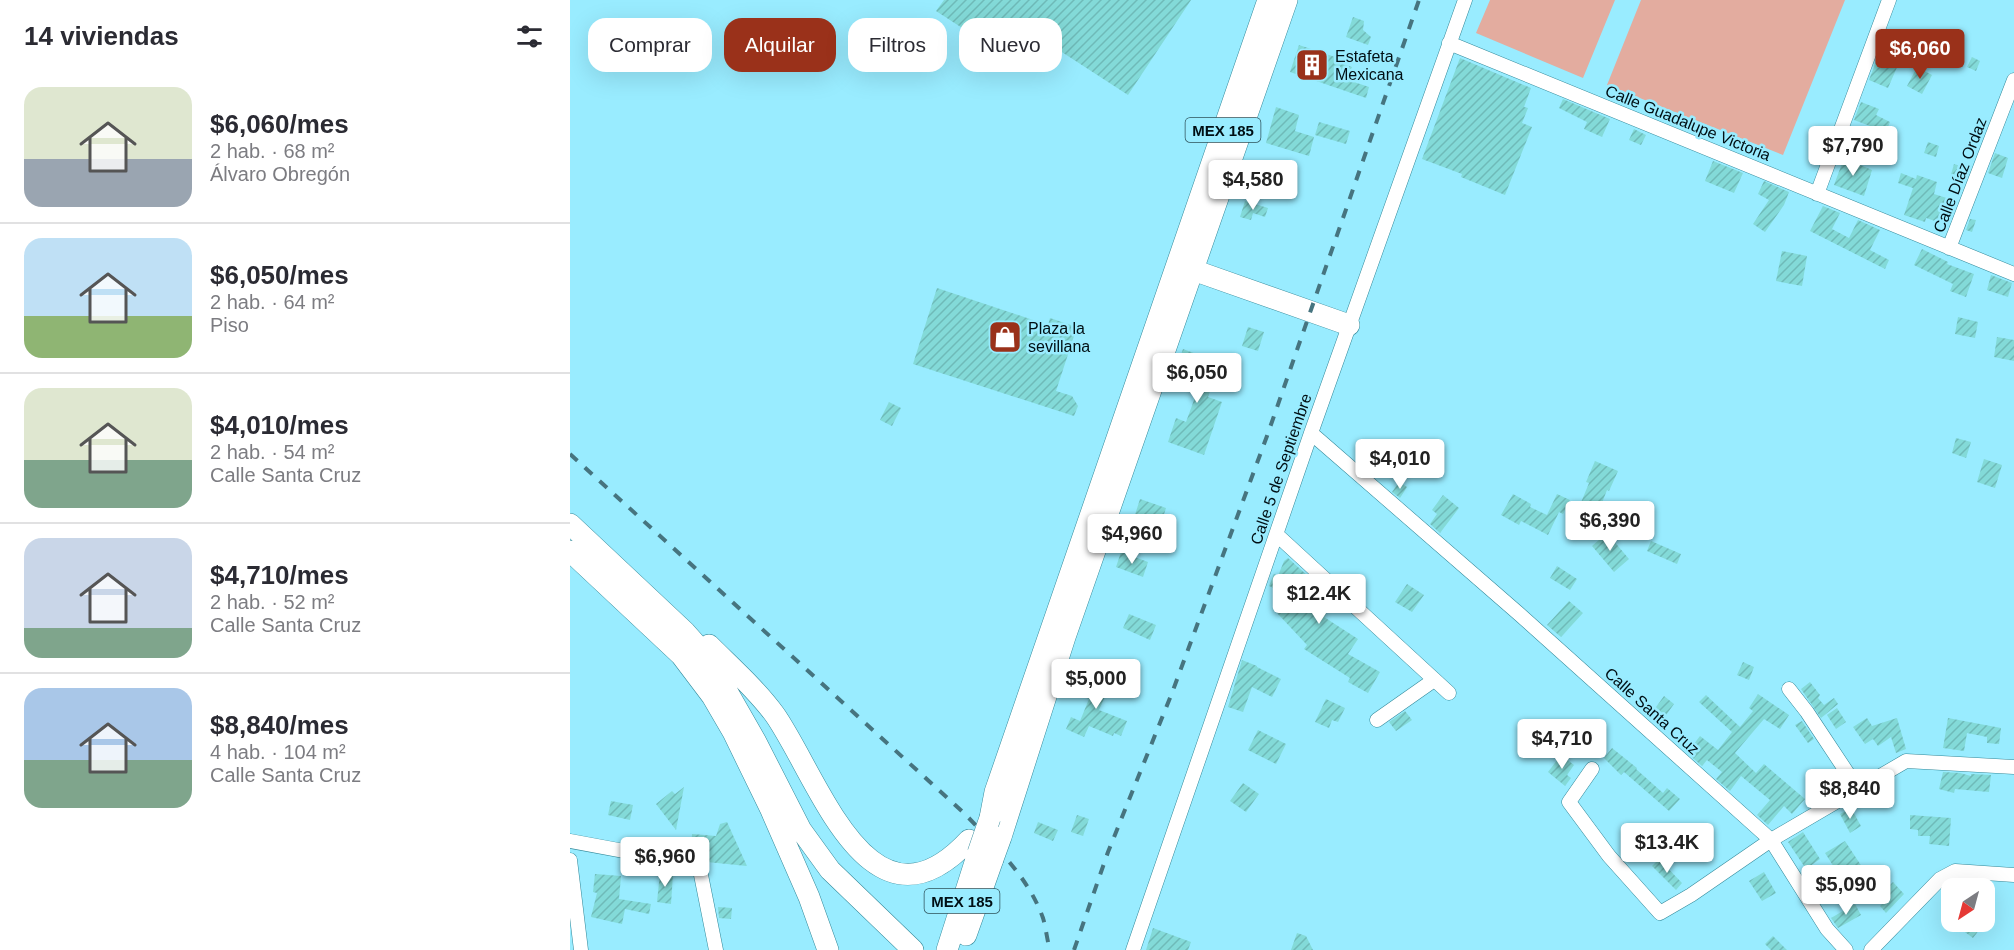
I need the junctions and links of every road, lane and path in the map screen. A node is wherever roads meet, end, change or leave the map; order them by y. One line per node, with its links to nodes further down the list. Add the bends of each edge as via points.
1 (1268, 0): 9 (main road, MEX 185)
2 (1287, 0): 9 (main road, MEX 185)
3 (1465, 0): 5 (street, Calle 5 de Septiembre)
4 (1889, 0): 7 (street)
5 (1449, 43): 7 (street, Calle Guadalupe Victoria); 11 (street, Calle 5 de Septiembre)
6 (2014, 80): 8 (street, Calle Díaz Ordaz)
7 (1817, 194): 8 (street, Calle Guadalupe Victoria)
8 (1950, 248): 10 (street, Calle Guadalupe Victoria)
9 (1185, 265): 11 (main road); 27 (main road, MEX 185, bridge, via 984,816); 27 (main road, MEX 185, bridge, via 1001,837)
10 (2014, 274)
11 (1349, 325): 12 (street, Calle 5 de Septiembre)
12 (1311, 433): 14 (street, Calle 5 de Septiembre); 25 (street, Calle Santa Cruz)
13 (570, 524): 16 (main road)
14 (1276, 534): 17 (street); 38 (street, Calle 5 de Septiembre)
15 (570, 551): 24 (main road, via 681,655 733,732)
16 (616, 566): 27 (main road, via 699,636 758,693 789,737 840,828 868,858 883,868 912,873); 35 (main road, via 708,658 801,830 830,870)
17 (1434, 680): 19 (street); 20 (street)
18 (1789, 689): 23 (street)
19 (1449, 693)
20 (1377, 720)
21 (2014, 767): 23 (street, via 1906,761)
22 (1592, 769): 25 (street, via 1569,802 1609,856 1660,913)
23 (1858, 789): 25 (street)
24 (771, 810): 33 (main road); 34 (main road, via 818,873)
25 (1771, 840): 39 (street, Calle Santa Cruz, via 1827,929)
26 (570, 842): 32 (street, via 699,865)
27 (980, 851): 36 (main road, MEX 185); 37 (main road, MEX 185)
28 (570, 860): 30 (street)
29 (2014, 875): 40 (street, via 1955,871 1940,879)
30 (574, 930): 31 (street)
31 (581, 950)
32 (717, 950)
33 (828, 950)
34 (901, 950)
35 (913, 950)
36 (947, 950)
37 (961, 950)
38 (1133, 950)
39 (1846, 950)
40 (1871, 950)

